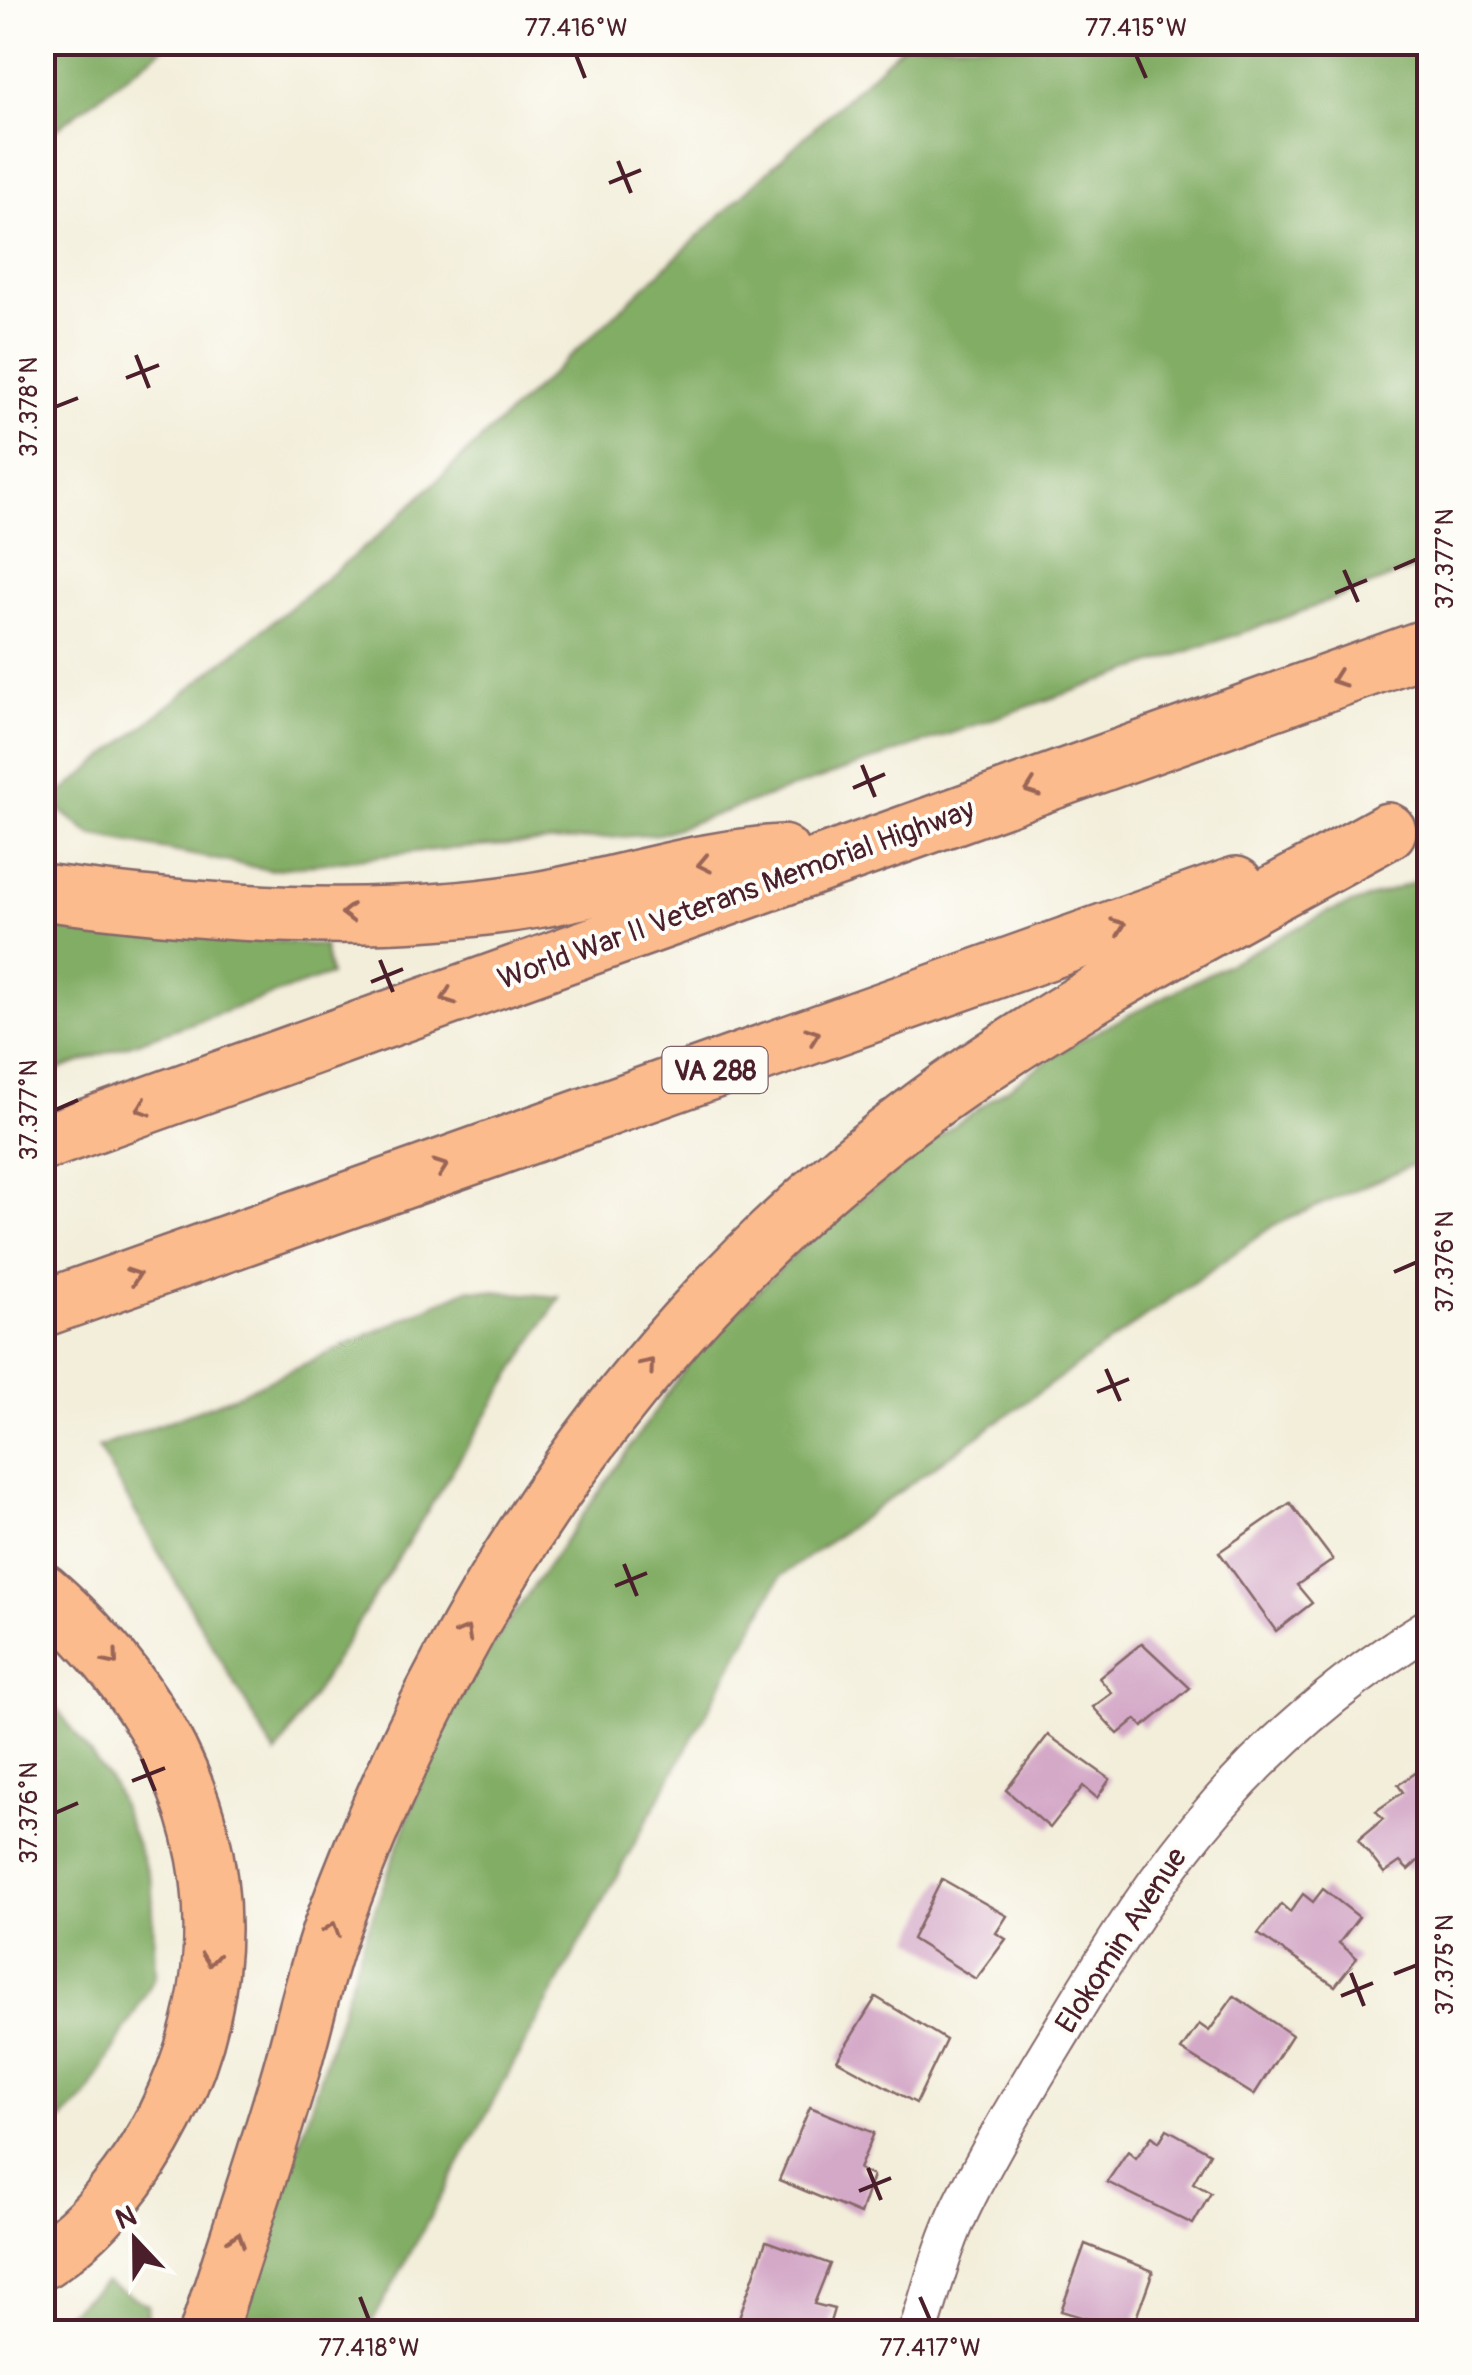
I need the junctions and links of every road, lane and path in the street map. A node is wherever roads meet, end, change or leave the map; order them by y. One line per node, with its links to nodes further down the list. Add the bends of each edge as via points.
1 (1430, 646): 3 (highway, World War II Veterans Memorial Highway, one-way to 3)
2 (1409, 823): 6 (highway, VA 288, one-way to 2); 10 (highway, one-way to 2, via 332,1924 389,1786 454,1652 571,1462 710,1294 778,1226 928,1104 1123,978)
3 (870, 847): 4 (highway, one-way to 4, via 743,855 534,900 412,912 236,911); 5 (highway, World War II Veterans Memorial Highway, one-way to 5)
4 (42, 892)
5 (42, 1144)
6 (42, 1309)
7 (42, 1591): 9 (highway, one-way to 9, via 91,1635 166,1740 192,1799 212,1898 201,2024 182,2083 126,2180 94,2218)
8 (1430, 1628): 11 (street, Elokomin Avenue, via 1282,1737 1153,1882 962,2205)
9 (42, 2261)
10 (208, 2332)
11 (918, 2332)

